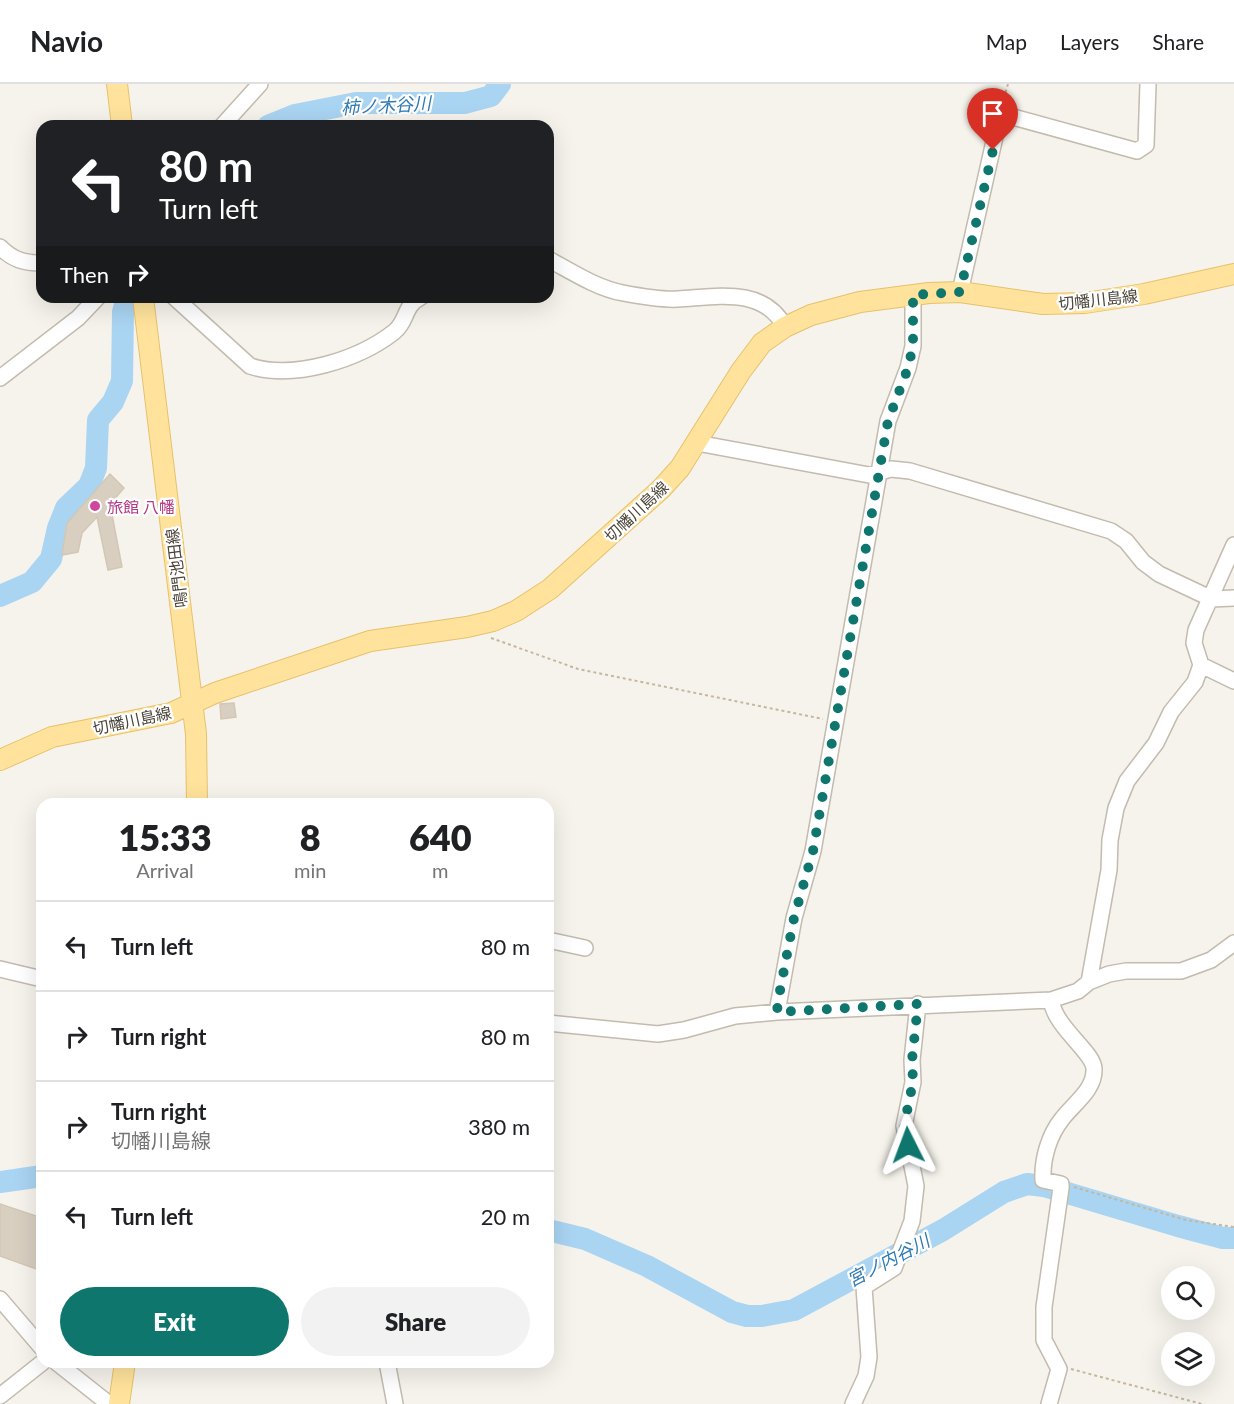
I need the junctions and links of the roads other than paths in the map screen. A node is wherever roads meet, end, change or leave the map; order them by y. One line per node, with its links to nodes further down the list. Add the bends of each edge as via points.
1 (117, 84): 4 (main road)
2 (260, 84): 5 (street)
3 (1148, 84): 10 (street, via 1146,145 1137,151 1013,117 1004,118 998,128)
4 (121, 120)
5 (227, 120)
6 (0, 247): 8 (street, via 11,258)
7 (554, 262): 16 (street, via 622,293 675,299 744,297 767,305)
8 (36, 263)
9 (1234, 274): 10 (main road, 切幡川島線, via 1086,303 1043,304)
10 (960, 292): 11 (main road, 切幡川島線)
11 (913, 295): 16 (main road, 切幡川島線, via 860,302 811,315); 19 (street, via 913,346 888,421)
12 (92, 303): 17 (street, via 56,336)
13 (144, 303): 25 (main road, 鳴門池田線)
14 (181, 303): 15 (street, via 250,366 264,370 305,370 356,353 395,332)
15 (413, 303)
16 (785, 327): 18 (main road, 切幡川島線, via 762,343)
17 (0, 378)
18 (697, 443): 19 (street, via 858,473); 25 (main road, 切幡川島線, via 661,489 550,589 516,611 466,627 370,641)
19 (881, 472): 21 (street, via 910,471 1111,531 1159,574); 36 (street, via 813,851 794,918)
20 (1234, 545): 21 (street)
21 (1212, 598): 22 (street); 23 (street, via 1196,630 1194,643)
22 (1234, 598)
23 (1201, 665): 24 (street); 33 (street, via 1195,682 1127,781 1116,808)
24 (1234, 681)
25 (193, 703): 26 (main road, 切幡川島線, via 159,716 52,737); 27 (main road, 鳴門池田線)
26 (0, 760)
27 (197, 798)
28 (554, 941): 30 (street)
29 (1234, 943): 33 (street, via 1211,960 1181,971 1126,971)
30 (585, 948)
31 (0, 969): 32 (street)
32 (36, 978)
33 (1089, 982): 34 (street, via 1078,991)
34 (1051, 1000): 35 (street); 49 (street, via 1067,1034 1089,1055 1095,1068 1092,1081 1052,1135 1042,1168 1043,1180 1060,1191 1044,1307 1044,1340 1059,1369)
35 (918, 1004): 36 (street); 48 (street, via 913,1082 904,1126 916,1186 912,1221 894,1269 864,1287 869,1357 866,1376)
36 (777, 1012): 37 (street, via 735,1016 658,1034)
37 (554, 1024)
38 (0, 1299): 39 (street)
39 (36, 1341)
40 (36, 1368): 44 (street)
41 (64, 1368): 45 (street)
42 (124, 1368): 46 (main road)
43 (388, 1368): 47 (street)
44 (0, 1396)
45 (110, 1404)
46 (119, 1404)
47 (395, 1404)
48 (853, 1404)
49 (1049, 1404)

